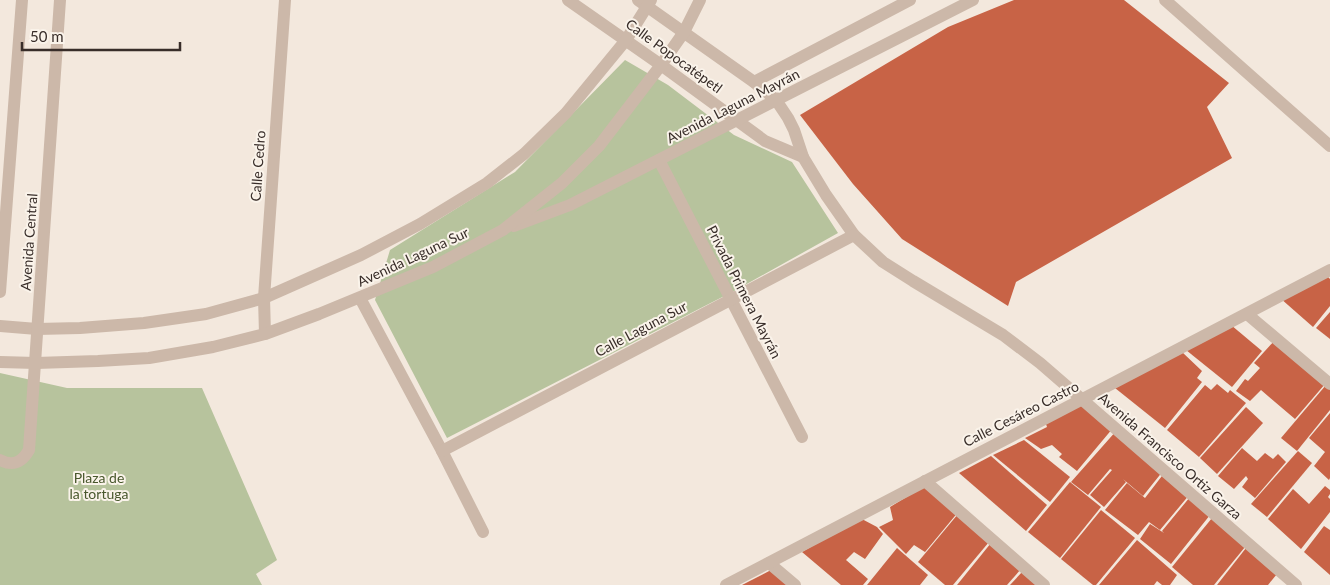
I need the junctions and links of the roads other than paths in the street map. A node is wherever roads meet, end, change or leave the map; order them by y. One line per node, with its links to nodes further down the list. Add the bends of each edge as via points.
1 (22, 0): 22 (street, Avenida Central)
2 (60, 0): 28 (street, Avenida Central)
3 (285, 0): 23 (street, Calle Cedro)
4 (568, 0): 11 (street, Calle Popocatépetl)
5 (700, 0): 10 (street, Avenida Laguna Sur)
6 (910, 0): 13 (street, Avenida Laguna Mayrán)
7 (973, 0): 14 (street, Avenida Laguna Mayrán)
8 (1165, 0): 16 (street)
9 (645, 2): 10 (street, Calle Popocatépetl); 11 (street, Avenida Laguna Sur)
10 (684, 32): 12 (street, Avenida Laguna Sur); 13 (street, Calle Popocatépetl)
11 (626, 40): 12 (street, Calle Popocatépetl); 23 (street, Avenida Laguna Sur, via 566,113 524,154 487,183 361,255)
12 (661, 65): 15 (street, Calle Popocatépetl); 19 (street, Avenida Laguna Sur, via 599,146 562,183)
13 (754, 82): 14 (street, Calle Popocatépetl)
14 (776, 100): 15 (street, Avenida Laguna Mayrán); 17 (street, Avenida Francisco Ortiz Garza, via 794,130)
15 (737, 120): 17 (street, via 766,141); 18 (street, Avenida Laguna Mayrán)
16 (1330, 146)
17 (803, 158): 20 (street, Avenida Francisco Ortiz Garza)
18 (659, 160): 19 (street, Avenida Laguna Mayrán, via 570,206); 25 (street, Privada Primera Mayrán)
19 (503, 230): 24 (street, Avenida Laguna Sur, via 432,267)
20 (854, 235): 25 (street, Calle Laguna Sur); 33 (street, Avenida Francisco Ortiz Garza, via 883,262 1003,335)
21 (1330, 270): 26 (street, Calle Cesáreo Castro)
22 (0, 292)
23 (264, 298): 28 (street, Avenida Laguna Sur, via 206,314 144,323); 29 (street, Calle Cedro)
24 (360, 298): 29 (street, Avenida Laguna Sur); 35 (street)
25 (731, 299): 34 (street, Privada Primera Mayrán); 35 (street, Calle Laguna Sur)
26 (1247, 314): 32 (street); 33 (street, Calle Cesáreo Castro)
27 (0, 326): 28 (street, Avenida Laguna Sur)
28 (38, 329): 31 (street, Avenida Central)
29 (265, 334): 31 (street, Avenida Laguna Sur, via 149,358)
30 (0, 362): 31 (street, Avenida Laguna Sur)
31 (36, 363): 36 (street, Avenida Central, via 29,450 19,462)
32 (1330, 384)
33 (1082, 400): 37 (street, Calle Cesáreo Castro); 43 (street, Avenida Francisco Ortiz Garza)
34 (802, 437)
35 (442, 450): 38 (street)
36 (0, 460)
37 (925, 481): 39 (street, Calle Cesáreo Castro); 42 (street)
38 (483, 532)
39 (769, 563): 40 (street, Calle Cesáreo Castro); 41 (street)
40 (726, 585)
41 (795, 585)
42 (1044, 585)
43 (1296, 585)

